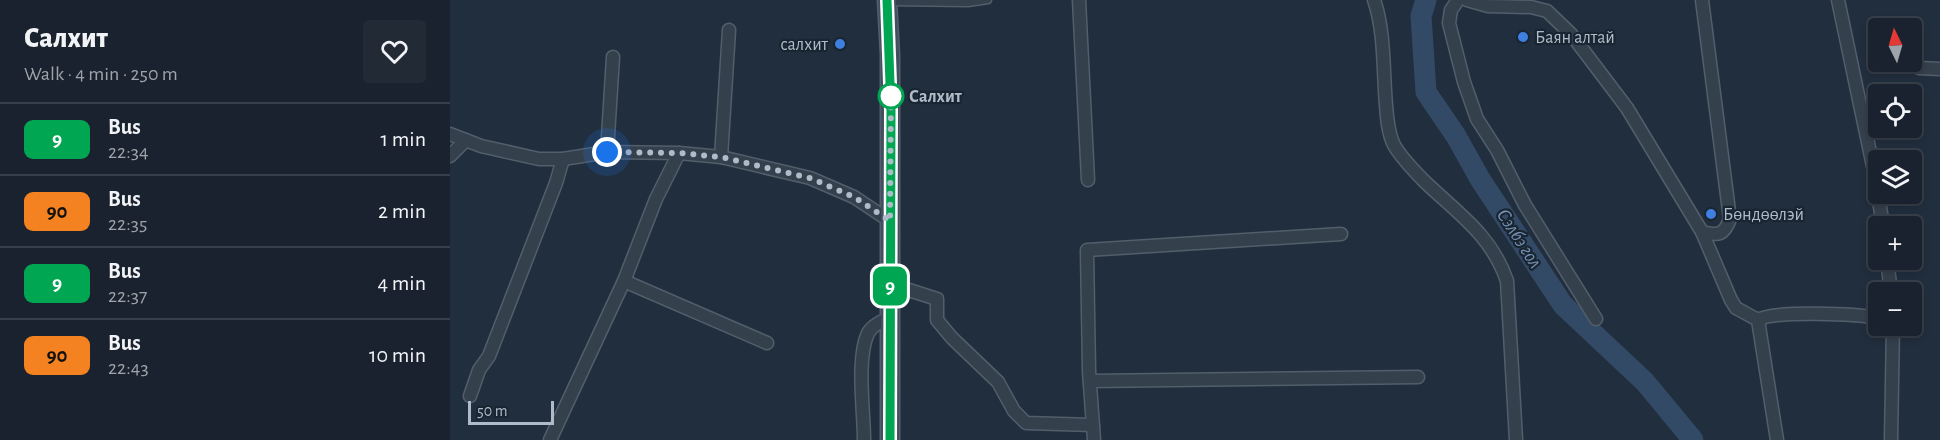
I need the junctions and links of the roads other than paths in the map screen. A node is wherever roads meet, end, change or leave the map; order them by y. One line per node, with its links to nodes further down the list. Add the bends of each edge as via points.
1 (988, 0): 9 (lane)
2 (1079, 0): 22 (street)
3 (1374, 0): 42 (street, via 1388,121 1395,146 1411,168 1488,241 1502,265 1507,281)
4 (1458, 0): 30 (street, via 1449,23 1477,119)
5 (1467, 0): 24 (street, via 1488,6 1531,7 1547,11 1559,21 1627,108)
6 (1702, 0): 24 (street, via 1730,219 1720,234)
7 (1838, 0): 16 (street)
8 (887, 1): 9 (lane); 23 (main road)
9 (924, 1)
10 (729, 30): 20 (street)
11 (613, 57): 17 (street)
12 (1922, 68): 13 (street)
13 (1940, 69)
14 (450, 134): 15 (street)
15 (466, 140): 19 (street); 21 (street, via 539,159)
16 (1869, 150)
17 (607, 152): 18 (street); 21 (street)
18 (679, 153): 20 (street); 26 (street, via 642,231)
19 (450, 156)
20 (721, 157): 23 (street, via 810,178 854,197)
21 (563, 159): 36 (street, via 489,356 479,370)
22 (1088, 180)
23 (890, 221): 27 (main road)
24 (1702, 232): 31 (street, via 1736,308)
25 (1341, 234): 35 (street, via 1087,250)
26 (624, 281): 33 (street); 38 (street)
27 (890, 284): 29 (main road); 37 (street, via 937,299 938,320 998,382 1014,411 1026,423)
28 (1868, 317): 31 (street, via 1776,314)
29 (890, 319): 39 (street, via 882,320 868,332 862,357); 40 (main road)
30 (1596, 319)
31 (1758, 320): 43 (street)
32 (1892, 336): 44 (street)
33 (767, 343)
34 (1418, 377): 35 (street)
35 (1090, 381): 37 (street)
36 (470, 396)
37 (1093, 425): 41 (street)
38 (550, 440)
39 (864, 440)
40 (890, 440)
41 (1094, 440)
42 (1516, 440)
43 (1777, 440)
44 (1891, 440)

